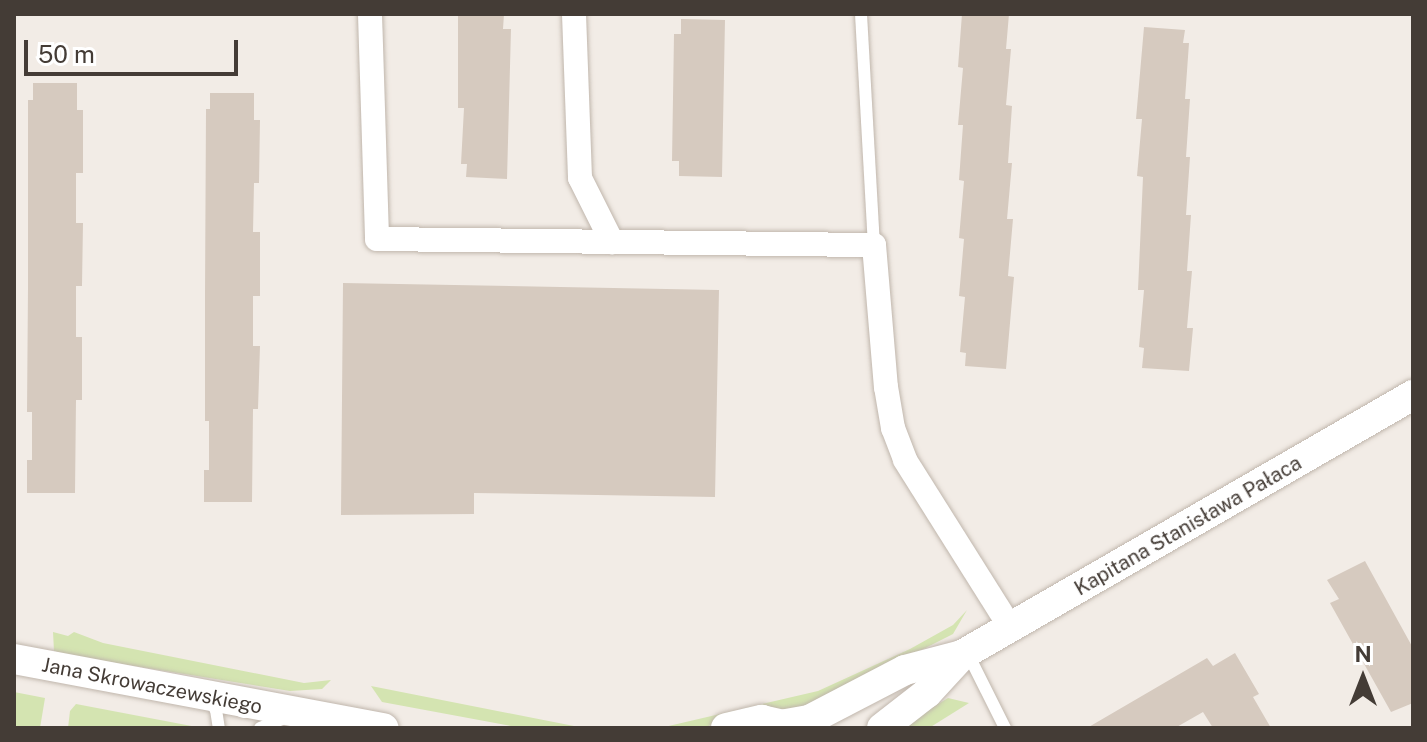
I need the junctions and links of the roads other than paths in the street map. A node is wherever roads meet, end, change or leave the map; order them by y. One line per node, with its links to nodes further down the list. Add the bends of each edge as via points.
1 (370, 14): 4 (street, via 377,239)
2 (574, 14): 4 (street, via 580,178)
3 (861, 14): 5 (lane)
4 (612, 242): 5 (street)
5 (874, 245): 7 (street, via 886,387 901,449 922,493)
6 (1413, 395): 7 (street, Kapitana Stanisława Pałaca)
7 (1011, 628): 8 (street, Kapitana Stanisława Pałaca)
8 (964, 653): 12 (street, Kapitana Stanisława Pałaca, via 905,670); 17 (street, Kapitana Stanisława Pałaca, via 927,693); 18 (lane)
9 (14, 659): 10 (street, Jana Skrowaczewskiego)
10 (206, 697): 11 (street, Jana Skrowaczewskiego); 13 (lane, via 216,710)
11 (301, 714): 14 (lane); 15 (street, Jana Skrowaczewskiego)
12 (791, 726): 16 (street, Kapitana Stanisława Pałaca, via 762,720)
13 (219, 728)
14 (260, 728)
15 (384, 728)
16 (726, 728)
17 (882, 728)
18 (1005, 728)

